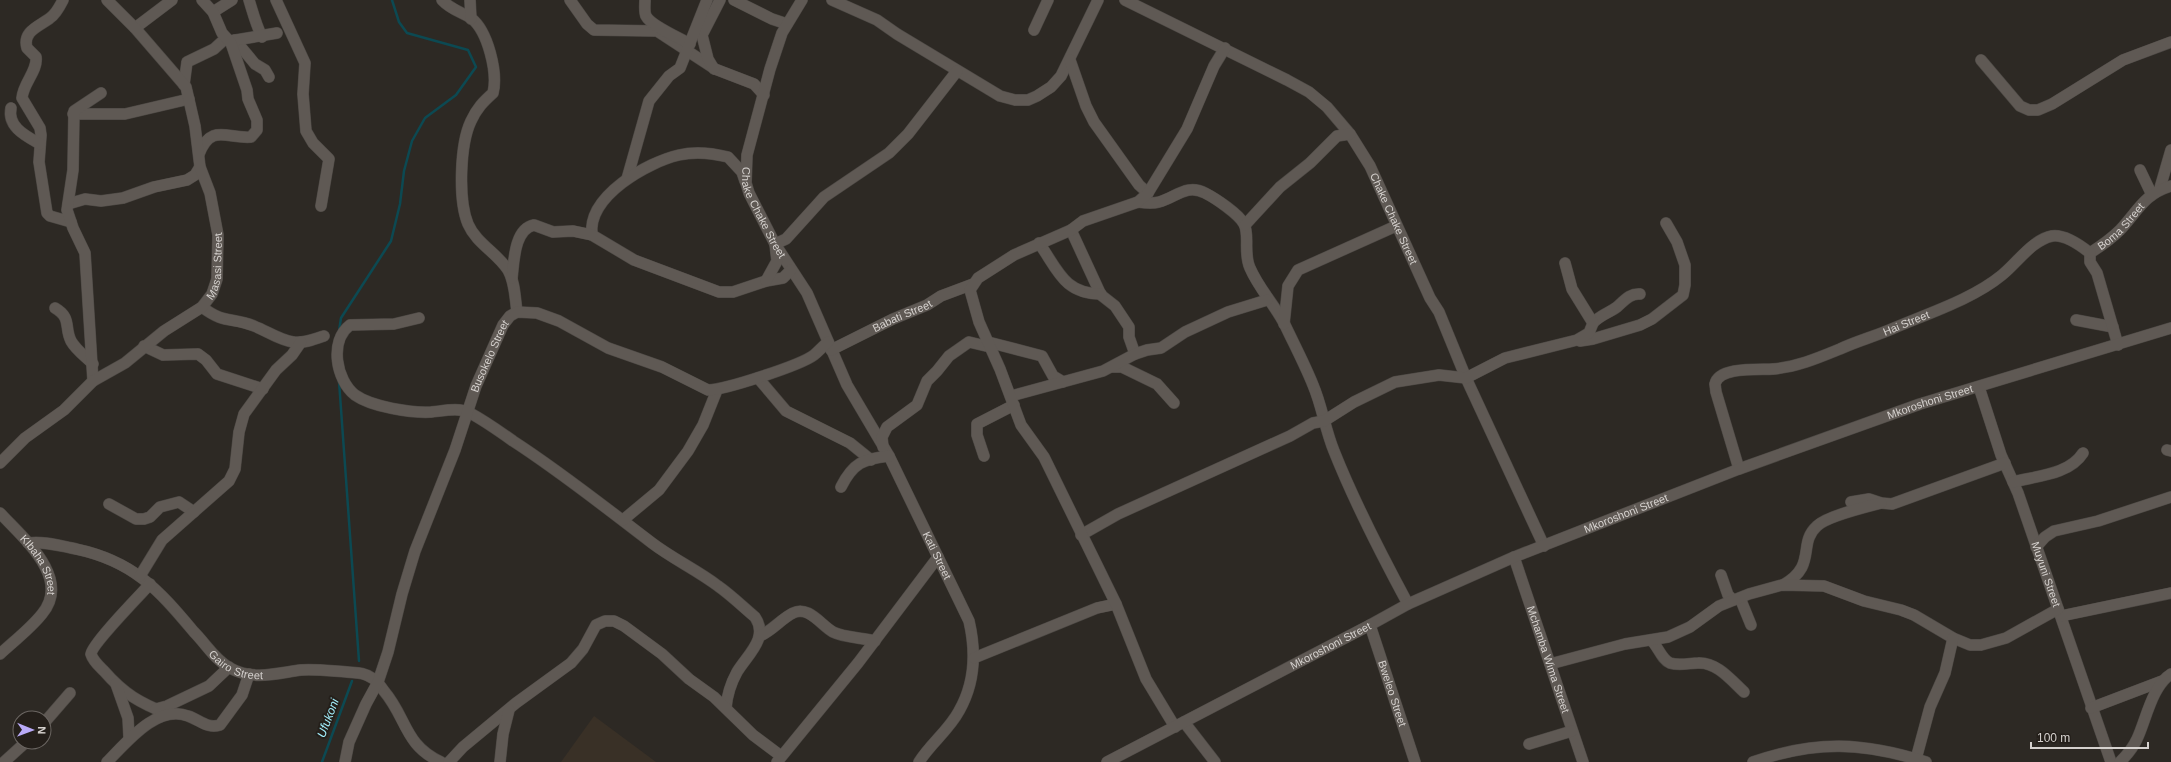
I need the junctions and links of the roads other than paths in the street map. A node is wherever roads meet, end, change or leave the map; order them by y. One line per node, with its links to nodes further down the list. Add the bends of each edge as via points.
1 (63, 0): 46 (street, via 51,18 36,26 27,37 27,48 36,57 36,64 22,98 40,128)
2 (107, 0): 23 (street, Masasi Street)
3 (172, 0): 23 (street)
4 (202, 0): 20 (street)
5 (232, 0): 20 (street)
6 (249, 0): 27 (street, via 254,12 254,21)
7 (276, 0): 57 (street, via 305,63 303,94 306,131 313,143 329,159)
8 (442, 0): 21 (street)
9 (470, 0): 21 (street)
10 (571, 0): 24 (street, via 587,24 597,31)
11 (645, 0): 24 (street, via 646,16)
12 (707, 0): 30 (street)
13 (720, 0): 34 (street, via 702,35 708,59)
14 (734, 0): 22 (street)
15 (802, 0): 22 (street, Chake Chake Street)
16 (832, 0): 36 (street, via 885,25)
17 (1048, 0): 25 (street)
18 (1098, 0): 32 (street)
19 (1125, 0): 31 (street, Chake Chake Street)
20 (213, 12): 28 (street, via 222,34)
21 (471, 19): 69 (street, via 490,48 495,87 493,93 484,99 466,135 462,186 464,208 468,224 475,235 507,269)
22 (787, 24): 35 (street, Chake Chake Street)
23 (135, 28): 39 (street, Masasi Street)
24 (660, 30): 30 (street)
25 (1034, 30)
26 (277, 33): 27 (street)
27 (262, 37): 28 (street)
28 (230, 40): 37 (street, via 265,70); 39 (street, via 187,62); 48 (street, via 257,120 257,130 251,137 231,134 210,137 204,141)
29 (2171, 42): 33 (street, via 2123,60 2038,110 2020,106)
30 (688, 48): 34 (street); 51 (street, via 680,68 669,76 649,101)
31 (1225, 48): 45 (street, Chake Chake Street, via 1309,92 1327,107); 54 (street, via 1214,66 1187,129)
32 (1070, 60): 36 (street, via 1051,87 1028,100 1000,96); 54 (street, via 1094,122)
33 (1981, 60)
34 (715, 69): 38 (street)
35 (770, 69): 38 (street); 41 (street, Chake Chake Street)
36 (957, 71): 65 (street, via 908,134 889,153 824,197 786,239)
37 (269, 77)
38 (745, 80): 41 (street, via 754,84)
39 (184, 85): 42 (street, Masasi Street)
40 (101, 93): 44 (street, via 76,108)
41 (764, 94): 52 (street, Chake Chake Street, via 747,155)
42 (189, 99): 44 (street, via 125,114); 48 (street, Masasi Street)
43 (11, 108): 46 (street, via 12,124)
44 (73, 114): 56 (street, via 73,170)
45 (1350, 134): 60 (street, via 1341,134 1335,138 1310,164 1280,187); 61 (street, Chake Chake Street, via 1370,166)
46 (40, 144): 58 (street, via 38,162 47,213)
47 (2171, 150): 53 (street)
48 (199, 154): 49 (street, Masasi Street)
49 (200, 167): 56 (street, via 195,175 187,180 154,187 123,198 101,201 84,199); 75 (street, Masasi Street, via 210,193 218,240 217,279 212,294)
50 (2140, 170): 53 (street)
51 (627, 179): 52 (street, via 665,159 704,153 728,157 742,172); 63 (street, via 599,209 592,226)
52 (746, 183): 65 (street, Chake Chake Street)
53 (2161, 190): 66 (street, Boma Street, via 2141,204 2107,242)
54 (1148, 193): 55 (street)
55 (1138, 202): 60 (street, via 1161,202 1183,190 1197,190 1233,210); 62 (street, via 1083,221)
56 (68, 204): 58 (street)
57 (321, 206)
58 (71, 222): 94 (street, via 85,253)
59 (1666, 223): 86 (street, via 1677,242 1685,265 1683,295 1640,325 1593,340)
60 (1245, 225): 74 (street, via 1246,257)
61 (1396, 226): 82 (street, via 1298,270 1288,286); 97 (street, Chake Chake Street, via 1439,312)
62 (1071, 230): 64 (street); 72 (street)
63 (592, 235): 69 (street, via 574,231 560,233 534,225 528,226 518,244); 70 (street, via 634,260 680,276 712,291 733,292)
64 (1039, 243): 71 (street, via 1014,254 983,274); 72 (street, via 1071,288 1088,294)
65 (775, 244): 68 (street, Chake Chake Street); 70 (street, via 777,261)
66 (2090, 253): 83 (street, Boma Street, via 2090,262 2097,273); 113 (street, Hai Street, via 2062,236 2051,236 2040,241 2002,276 1977,292 1822,358 1789,367 1737,370 1715,380 1716,392)
67 (1565, 263): 81 (street, via 1572,290)
68 (791, 270): 70 (street, via 783,278); 92 (street, Chake Chake Street, via 807,293)
69 (512, 279): 77 (street)
70 (766, 281)
71 (973, 284): 80 (street, via 970,294); 92 (street, Babati Street)
72 (1101, 294): 93 (street, via 1115,306 1129,327 1129,337)
73 (1640, 294): 81 (street, via 1626,298 1618,307 1600,316)
74 (1267, 300): 82 (street); 93 (street, via 1228,312 1196,326 1160,348)
75 (202, 307): 87 (street, via 220,319 246,323 281,339); 91 (street, Masasi Street)
76 (55, 308): 94 (street, via 64,314 69,336 75,347)
77 (517, 312): 102 (street, Busokelo Street, via 538,313 559,321 608,348 662,367 704,388); 105 (street, Busokelo Street, via 506,321 501,330 476,386)
78 (419, 318): 105 (street, via 394,324 349,326 340,335 338,343 340,372 344,381 356,395 398,411)
79 (2076, 320): 83 (street)
80 (979, 322): 88 (street); 89 (street)
81 (1593, 323): 86 (street, via 1589,333)
82 (1284, 324): 106 (street, via 1314,386)
83 (2113, 327): 90 (street, Boma Street)
84 (2171, 328): 90 (street, Mkoroshoni Street)
85 (324, 336): 87 (street)
86 (1577, 340): 97 (street, via 1505,358)
87 (301, 342): 101 (street)
88 (969, 342): 89 (street); 107 (street, via 949,356 927,381 917,405 887,427 882,437)
89 (989, 344): 99 (street, via 1042,356 1053,376); 103 (street)
90 (2118, 344): 100 (street, Mkoroshoni Street)
91 (144, 346): 98 (street, Masasi Street, via 124,363); 101 (street, via 163,355 198,354 217,374)
92 (829, 346): 96 (street, via 814,356); 107 (street, Kati Street, via 847,385)
93 (1135, 354): 95 (street)
94 (93, 364): 98 (street)
95 (1112, 367): 99 (street); 104 (street, via 1122,367 1156,384)
96 (758, 378): 102 (street); 110 (street, via 786,411 850,443)
97 (1466, 378): 106 (street, via 1439,375 1395,382 1381,387); 127 (street, Chake Chake Street)
98 (93, 381): 111 (street, Masasi Street, via 64,410 25,438)
99 (1063, 382): 103 (street)
100 (1979, 387): 112 (street, Muyuni Street); 113 (street, Mkoroshoni Street, via 1879,418)
101 (263, 389): 120 (street, via 248,407 241,421 232,476)
102 (716, 390): 122 (street, via 703,425 688,451 658,490)
103 (1012, 401): 109 (street, via 977,424 977,435); 125 (street, via 1021,425 1044,457)
104 (1174, 403)
105 (468, 412): 122 (street, via 531,452); 154 (street, Busokelo Street, via 413,557)
106 (1324, 421): 125 (street, via 1313,423 1290,436 1118,514); 140 (street, via 1362,515)
107 (886, 452): 110 (street); 129 (street, Kati Street)
108 (2083, 453): 114 (street, via 2063,470)
109 (984, 456)
110 (871, 460): 115 (street, via 859,462 851,469)
111 (0, 463)
112 (2005, 463): 114 (street, Muyuni Street); 118 (street, via 1892,504)
113 (1739, 469): 127 (street, Mkoroshoni Street)
114 (2013, 482): 123 (street, Muyuni Street)
115 (841, 487)
116 (2171, 497): 124 (street)
117 (1851, 502): 118 (street, via 1869,498)
118 (1881, 503): 131 (street, via 1817,525 1810,537)
119 (109, 504): 120 (street, via 136,519 150,517 160,507 179,502)
120 (194, 512): 133 (street, via 162,540)
121 (0, 513): 126 (street, KIbaha Street)
122 (623, 520): 144 (street, via 679,562 718,585 759,624)
123 (2030, 530): 124 (street); 128 (street, Muyuni Street)
124 (2050, 533): 128 (street)
125 (1081, 535): 139 (street)
126 (28, 543): 133 (street, Gairo Street, via 53,544 110,558); 148 (street, KIbaha Street, via 46,569 52,587 51,597 42,614)
127 (1544, 546): 130 (street, Mkoroshoni Street)
128 (2036, 547): 141 (street, Muyuni Street)
129 (938, 557): 147 (street); 149 (street, Kati Street, via 969,621 974,641)
130 (1514, 557): 140 (street, Mkoroshoni Street); 150 (street, Mchamba Wima Street)
131 (1804, 566): 135 (street); 136 (street, via 1798,575)
132 (1721, 575): 138 (street)
133 (140, 576): 134 (street, Gairo Street)
134 (150, 584): 151 (street, Gairo Street, via 165,597 212,653); 155 (street, via 91,651 93,658)
135 (1813, 584): 136 (street); 145 (street, via 1914,615)
136 (1782, 585): 138 (street)
137 (2171, 593): 141 (street)
138 (1732, 599): 143 (street); 146 (street, via 1676,634)
139 (1116, 604): 149 (street, via 1097,608); 164 (street, via 1146,679)
140 (1408, 604): 142 (street, Mkoroshoni Street)
141 (2060, 613): 145 (street, via 1993,642 1970,645); 159 (street, Muyuni Street)
142 (1370, 625): 164 (street, Mkoroshoni Street); 180 (street, Bweleo Street)
143 (1751, 625)
144 (760, 636): 147 (street, via 793,613 801,612 810,614 837,634); 158 (street, via 734,679 728,693)
145 (1953, 638): 170 (street, via 1945,673 1930,707)
146 (1651, 640): 150 (street, via 1625,644); 156 (street, via 1669,662 1709,664 1716,667)
147 (875, 641): 169 (street)
148 (0, 654)
149 (974, 658): 177 (street, Kati Street, via 970,680 959,711)
150 (1550, 664): 165 (street, Mchamba Wima Street)
151 (229, 667): 152 (street, Gairo Street); 160 (street, via 209,686)
152 (249, 674): 154 (street, Gairo Street, via 266,676 323,669 361,672); 163 (street, via 242,695 220,725 208,726 188,716)
153 (2167, 678): 159 (street); 184 (street, via 2150,703 2131,749)
154 (378, 682): 173 (street, Busokelo Street, via 349,742); 174 (street, Gairo Street, via 417,745 430,757)
155 (115, 684): 160 (street, via 138,702); 166 (street, via 128,718)
156 (1744, 692)
157 (70, 693): 162 (street)
158 (726, 708): 161 (street, via 640,638 614,621 605,620 594,628 583,649 571,663); 169 (street)
159 (2091, 708): 183 (street, Muyuni Street)
160 (156, 709): 163 (street)
161 (509, 710): 175 (street, via 463,747); 176 (street)
162 (52, 714)
163 (168, 714): 166 (street)
164 (1180, 724): 178 (street, Mkoroshoni Street); 179 (street)
165 (1572, 731): 167 (street); 181 (street, Mchamba Wima Street)
166 (129, 738): 172 (street)
167 (1529, 744)
168 (17, 750): 171 (street)
169 (779, 759)
170 (1921, 760): 182 (street, via 1878,749 1824,745 1792,750)
171 (4, 762)
172 (108, 762)
173 (345, 762)
174 (441, 762)
175 (449, 762)
176 (500, 762)
177 (919, 762)
178 (1107, 762)
179 (1215, 762)
180 (1415, 762)
181 (1583, 762)
182 (1753, 762)
183 (2111, 762)
184 (2120, 762)

